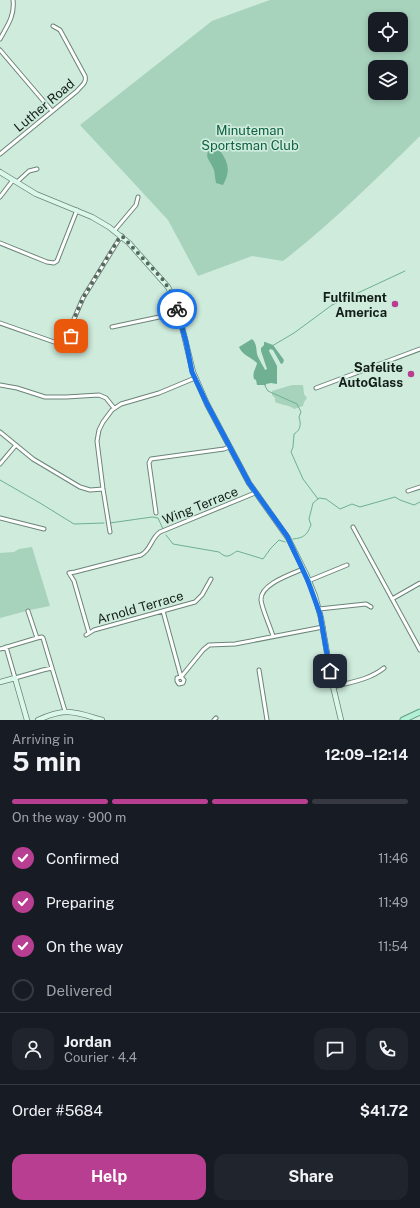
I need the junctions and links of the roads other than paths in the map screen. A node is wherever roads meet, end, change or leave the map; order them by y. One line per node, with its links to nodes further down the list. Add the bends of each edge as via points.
1 (13, 0): 3 (street, via 14,10)
2 (53, 26): 5 (street, Luther Road, via 60,30 86,78 84,84)
3 (0, 39)
4 (0, 50): 5 (street)
5 (52, 111): 6 (street, Luther Road)
6 (0, 154)
7 (38, 169): 9 (street, via 30,170)
8 (0, 172): 9 (main road)
9 (15, 181): 10 (street); 12 (main road, via 40,196)
10 (0, 197)
11 (138, 197): 13 (street, via 136,205)
12 (76, 210): 13 (main road); 15 (street, via 57,261 54,263)
13 (114, 230): 14 (main road)
14 (122, 236): 16 (main road, via 168,286); 17 (street, via 83,298 68,340 57,343)
15 (0, 243)
16 (178, 313): 18 (street); 20 (main road)
17 (0, 324)
18 (112, 327)
19 (420, 349): 22 (street)
20 (195, 378): 23 (street, via 163,392); 26 (main road)
21 (0, 385): 23 (street, via 45,397 99,395 106,398)
22 (316, 388)
23 (114, 408): 29 (street, via 103,422 97,437)
24 (0, 432): 25 (street)
25 (16, 445): 27 (street); 29 (street, via 44,466 80,487 87,490)
26 (229, 447): 31 (main road); 32 (street, via 151,459 149,463)
27 (0, 464)
28 (420, 487): 30 (street)
29 (103, 489): 36 (street)
30 (408, 491)
31 (255, 493): 38 (main road, via 287,536); 48 (street, Wing Terrace, via 159,533 148,551 141,555 69,573 74,580)
32 (156, 513)
33 (0, 518): 35 (street)
34 (354, 527): 42 (street)
35 (44, 529)
36 (110, 532)
37 (347, 565): 40 (street)
38 (303, 569): 40 (main road); 49 (street, via 274,582 262,596)
39 (212, 579): 46 (street, Arnold Terrace, via 197,600)
40 (308, 581): 44 (main road)
41 (420, 582): 42 (street)
42 (392, 599): 53 (street)
43 (371, 607): 44 (street, via 365,604)
44 (319, 609): 47 (main road)
45 (28, 611): 50 (street)
46 (163, 611): 48 (street, Arnold Terrace, via 94,630); 49 (street, via 181,677 209,645 232,644)
47 (323, 627): 49 (street); 59 (main road)
48 (88, 634)
49 (273, 636)
50 (37, 638): 51 (street); 54 (street, via 43,637)
51 (6, 647): 52 (street); 57 (street)
52 (0, 648)
53 (420, 650)
54 (52, 668): 57 (street); 60 (street)
55 (384, 668): 59 (street, via 366,679)
56 (259, 670): 65 (street)
57 (15, 678): 58 (main road); 62 (main road)
58 (0, 682)
59 (333, 687): 66 (main road)
60 (65, 711): 63 (main road); 64 (main road)
61 (420, 712): 67 (main road)
62 (27, 720)
63 (38, 720)
64 (102, 720)
65 (267, 720)
66 (341, 720)
67 (405, 720)

